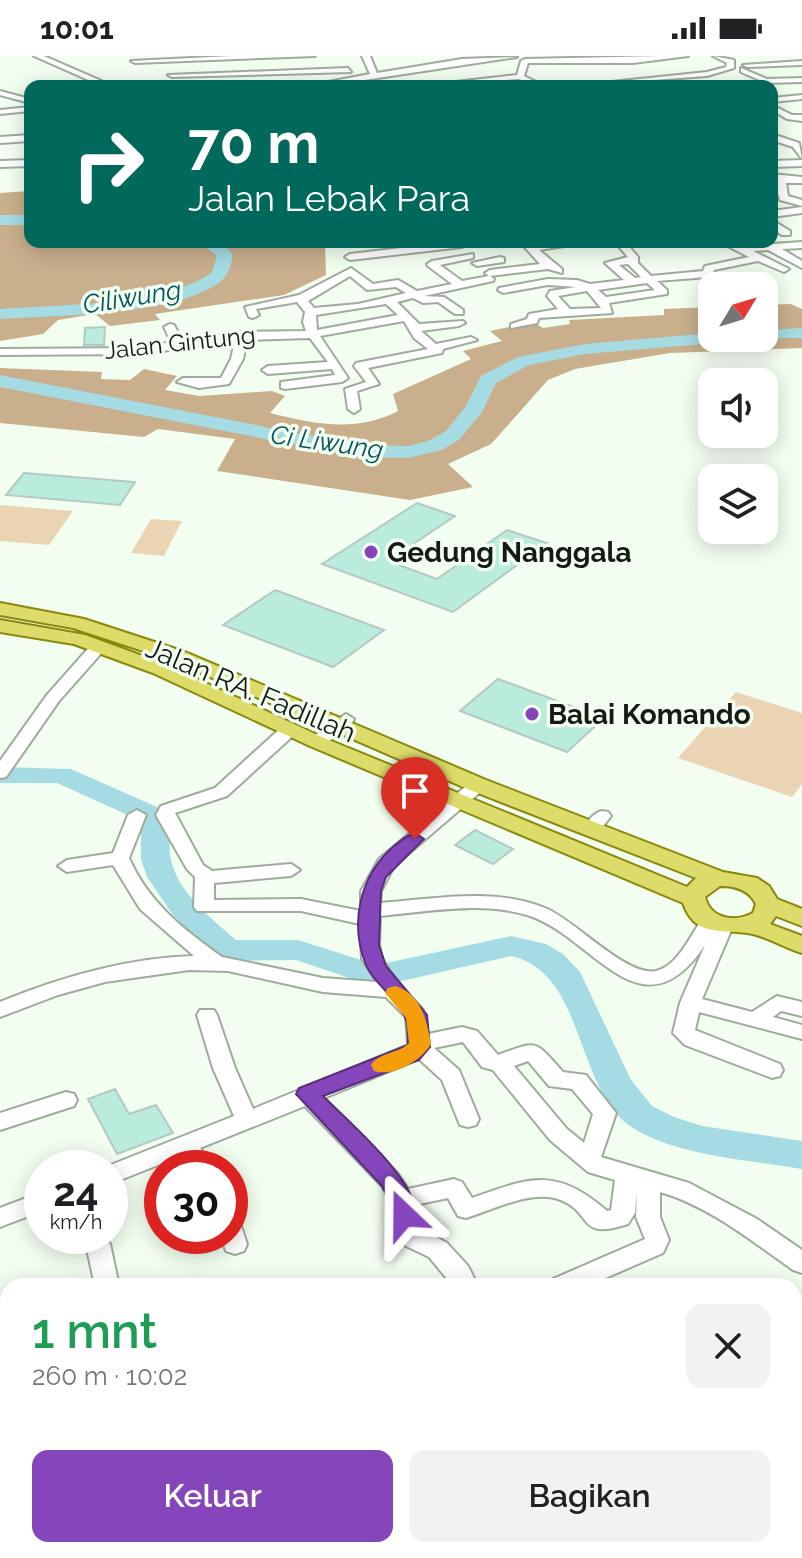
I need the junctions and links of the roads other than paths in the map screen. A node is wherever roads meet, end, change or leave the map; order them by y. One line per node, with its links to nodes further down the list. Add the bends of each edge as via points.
1 (38, 56): 20 (street)
2 (123, 56): 9 (street)
3 (311, 56): 9 (street)
4 (366, 56): 13 (street)
5 (684, 56): 8 (street)
6 (717, 56): 14 (street, via 731,67)
7 (513, 57): 13 (street)
8 (646, 57): 10 (street)
9 (135, 61): 15 (street)
10 (633, 61): 17 (street, via 525,61); 18 (street)
11 (784, 63): 12 (street); 19 (street); 29 (street, via 745,67)
12 (802, 63)
13 (373, 72): 15 (street); 22 (street)
14 (707, 74): 18 (street); 28 (street)
15 (172, 75): 21 (street)
16 (597, 76): 25 (street)
17 (520, 77): 23 (street); 24 (street)
18 (659, 77): 26 (street); 27 (street)
19 (802, 77): 30 (street)
20 (95, 80)
21 (185, 80)
22 (338, 80)
23 (485, 80)
24 (527, 80)
25 (606, 80)
26 (640, 80)
27 (664, 80)
28 (719, 80)
29 (765, 80)
30 (776, 80)
31 (0, 93): 33 (street)
32 (802, 97): 34 (street)
33 (24, 99)
34 (778, 99)
35 (24, 110): 37 (street)
36 (778, 110): 38 (street)
37 (0, 112)
38 (786, 115): 39 (street); 40 (street)
39 (778, 116)
40 (802, 118)
41 (790, 131): 42 (street)
42 (778, 134)
43 (24, 138): 45 (street)
44 (778, 138): 46 (street, via 796,145)
45 (0, 140)
46 (802, 156)
47 (24, 161): 49 (street)
48 (802, 163): 50 (street)
49 (0, 164)
50 (778, 164)
51 (802, 180): 52 (street)
52 (779, 181): 53 (street); 54 (street, via 783,198)
53 (802, 187)
54 (802, 205): 55 (street)
55 (778, 212)
56 (778, 227): 57 (street)
57 (786, 233)
58 (802, 245): 59 (street)
59 (778, 246)
60 (392, 248): 75 (street, via 350,251)
61 (465, 248): 68 (street)
62 (532, 248): 72 (street)
63 (625, 248): 70 (street)
64 (756, 248): 66 (street)
65 (772, 248): 71 (street)
66 (742, 249): 67 (street)
67 (759, 258): 73 (street); 79 (street, via 709,268 708,274)
68 (473, 259): 69 (street); 77 (street); 81 (street, via 432,264)
69 (500, 260)
70 (631, 261): 79 (street); 80 (street, via 610,263)
71 (800, 261)
72 (549, 266): 76 (street); 77 (street)
73 (784, 269)
74 (387, 270): 78 (street, via 390,274)
75 (351, 271): 78 (street); 84 (street)
76 (564, 274)
77 (489, 276): 81 (street); 82 (street, via 507,294 565,281)
78 (363, 279): 83 (street, via 371,288 398,283)
79 (650, 279): 80 (street); 86 (street, via 663,292)
80 (632, 281): 82 (street)
81 (459, 284): 83 (street)
82 (589, 288): 86 (street); 88 (street, via 551,294)
83 (413, 294): 85 (street); 90 (street, Jalan Gintung, via 426,301 442,300 459,318)
84 (303, 298): 87 (street); 89 (street, Jalan Gintung, via 250,307)
85 (388, 300): 87 (street); 90 (street)
86 (604, 301): 88 (street, via 608,311)
87 (311, 312): 93 (street)
88 (565, 312): 91 (street, via 530,316)
89 (253, 315)
90 (411, 323): 93 (street, Jalan Gintung); 97 (street, via 418,336)
91 (515, 326)
92 (170, 327): 96 (street)
93 (313, 334): 94 (street, Jalan Gintung); 99 (street)
94 (242, 335): 96 (street, Jalan Gintung); 101 (street, via 225,381)
95 (471, 340): 97 (street)
96 (178, 344): 98 (street, Jalan Gintung, via 132,351)
97 (436, 347): 103 (street, via 437,352 360,366 373,384 351,389)
98 (0, 352)
99 (336, 365): 100 (street, Jalan Gintung); 102 (street, via 342,378)
100 (268, 370)
101 (183, 382)
102 (285, 385)
103 (354, 409)
104 (0, 609): 107 (main road, Jalan RA. Fadillah, via 122,637)
105 (0, 626): 106 (main road, Jalan RA. Fadillah)
106 (99, 646): 108 (main road, Jalan RA. Fadillah); 110 (street, via 53,698)
107 (342, 722): 109 (street); 111 (main road, Jalan RA. Fadillah)
108 (290, 729): 109 (main road, Jalan RA. Fadillah); 117 (street, via 221,792 165,812 196,869)
109 (317, 742): 112 (main road, Jalan RA. Fadillah)
110 (1, 771)
111 (478, 785): 112 (street); 118 (main road, Jalan RA. Fadillah, via 597,823)
112 (460, 803): 119 (main road, Jalan RA. Fadillah); 121 (street, via 386,863 371,891)
113 (137, 815): 114 (street)
114 (120, 858): 115 (street); 126 (street, via 155,912)
115 (67, 866)
116 (291, 870): 117 (street)
117 (205, 875): 121 (street, via 204,907 301,905)
118 (720, 879): 119 (main road, via 701,885); 120 (main road, via 754,887)
119 (693, 898): 123 (main road, via 696,908)
120 (768, 904): 122 (main road); 124 (main road, via 764,917)
121 (369, 914): 123 (street, via 496,904 537,911 621,970 648,978 673,971); 127 (street, via 369,945)
122 (802, 918)
123 (717, 923): 124 (main road); 128 (street)
124 (750, 925): 125 (main road)
125 (802, 945)
126 (217, 963): 127 (street, via 322,985); 130 (street, via 82,981)
127 (385, 979): 134 (street, via 416,1015)
128 (690, 1003): 132 (street); 136 (street, via 684,1030 688,1037)
129 (802, 1009): 132 (street, via 777,1003)
130 (0, 1010)
131 (207, 1015): 139 (street)
132 (756, 1020): 133 (street)
133 (802, 1032)
134 (420, 1046): 135 (street, via 462,1034 470,1036 485,1059); 137 (street); 140 (street, via 451,1076)
135 (499, 1063): 144 (street, via 558,1134); 144 (street, via 532,1051 557,1080 584,1085 605,1113)
136 (772, 1070)
137 (307, 1094): 139 (street); 147 (street)
138 (66, 1100): 141 (street)
139 (246, 1119): 142 (street)
140 (468, 1119)
141 (0, 1122)
142 (186, 1145): 143 (street); 145 (street)
143 (189, 1150)
144 (589, 1160): 146 (street)
145 (128, 1168)
146 (638, 1179): 147 (street, via 623,1213 608,1222 567,1192 549,1188 466,1209 454,1188); 151 (street, via 681,1189); 154 (street, via 657,1240 654,1246)
147 (402, 1199): 153 (street, via 407,1231 438,1250)
148 (24, 1208): 149 (street)
149 (0, 1218)
150 (100, 1254): 152 (street)
151 (802, 1263)
152 (105, 1278)
153 (462, 1278)
154 (580, 1278)

